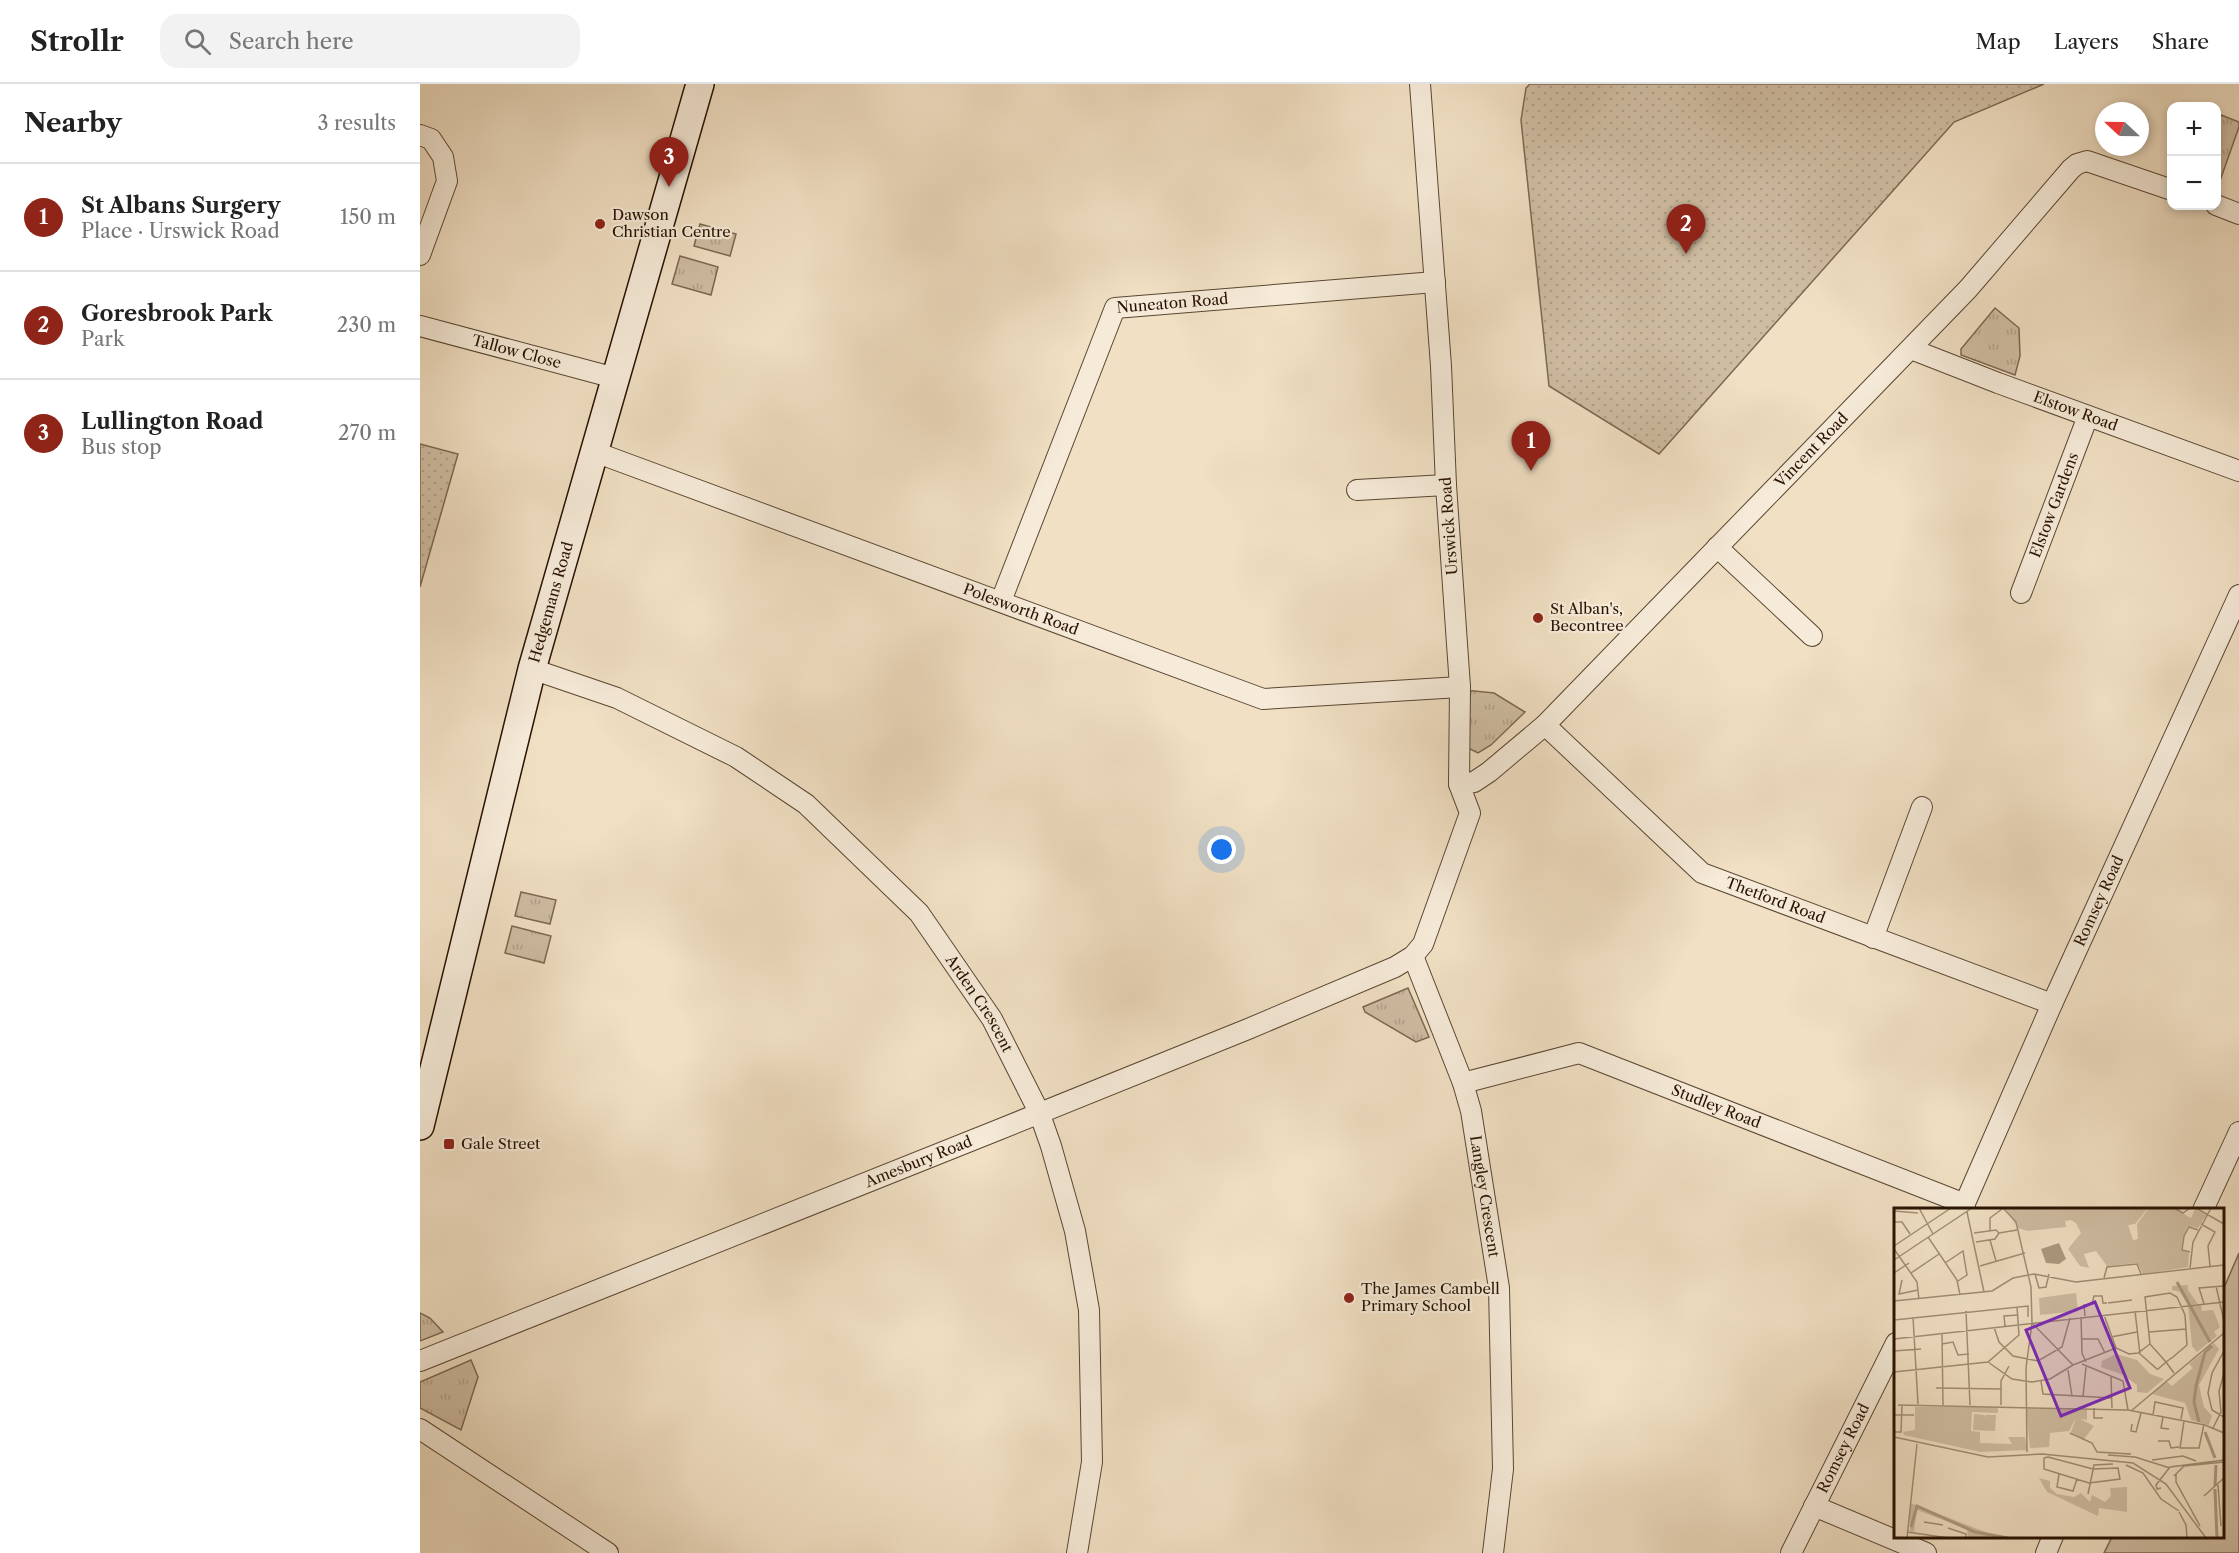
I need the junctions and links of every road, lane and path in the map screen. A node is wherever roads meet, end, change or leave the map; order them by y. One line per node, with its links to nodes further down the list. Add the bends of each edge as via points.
1 (700, 84): 11 (street, Hedgemans Road)
2 (1420, 84): 8 (street, Urswick Road)
3 (420, 135): 7 (street, via 431,139 443,157 447,181)
4 (2167, 188): 10 (street, Vincent Road, via 2087,161 2078,164)
5 (2221, 206): 6 (street)
6 (2239, 213)
7 (420, 255)
8 (1435, 282): 15 (street, Urswick Road); 20 (street, Nuneaton Road, via 1115,308)
9 (420, 326): 11 (street, Tallow Close)
10 (1911, 349): 12 (street, Elstow Road); 17 (street, Vincent Road)
11 (615, 378): 13 (street, Hedgemans Road)
12 (2088, 416): 14 (street, Elstow Road); 18 (street, Elstow Gardens)
13 (594, 452): 20 (street, Polesworth Road); 22 (street, Hedgemans Road)
14 (2239, 471)
15 (1446, 485): 16 (street); 23 (street, Urswick Road)
16 (1357, 490)
17 (1717, 547): 21 (street); 24 (street, Vincent Road)
18 (2021, 593)
19 (2239, 595): 29 (street, Romsey Road)
20 (1001, 601): 23 (street, Polesworth Road, via 1263,699)
21 (1812, 636)
22 (532, 669): 31 (street, Arden Crescent, via 617,698 736,757 806,804 919,913 992,1019); 32 (street, Hedgemans Road)
23 (1460, 687): 25 (street, Urswick Road)
24 (1545, 724): 25 (street, Vincent Road, via 1489,772 1474,782); 27 (street, Thetford Road, via 1702,873)
25 (1459, 784): 28 (street, Urswick Road, via 1470,813 1423,944)
26 (1922, 807): 27 (street)
27 (1873, 938): 29 (street, Thetford Road)
28 (1413, 956): 30 (street, Langley Crescent); 31 (street, Amesbury Road, via 1248,1029)
29 (2052, 1004): 34 (street, Romsey Road)
30 (1463, 1083): 34 (street, Studley Road, via 1580,1053); 43 (street, Langley Crescent, via 1471,1111 1499,1288 1503,1469)
31 (1039, 1112): 37 (street, Amesbury Road); 42 (street, Arden Crescent, via 1075,1231 1089,1310 1092,1462)
32 (420, 1126)
33 (2239, 1132): 35 (street)
34 (1964, 1207)
35 (2203, 1208)
36 (1894, 1347): 39 (street, Romsey Road)
37 (420, 1361)
38 (420, 1429): 41 (street)
39 (1814, 1506): 44 (street, Romsey Road); 45 (street)
40 (2053, 1538): 46 (street)
41 (608, 1553)
42 (1077, 1553)
43 (1493, 1553)
44 (1791, 1553)
45 (1926, 1553)
46 (2046, 1553)

